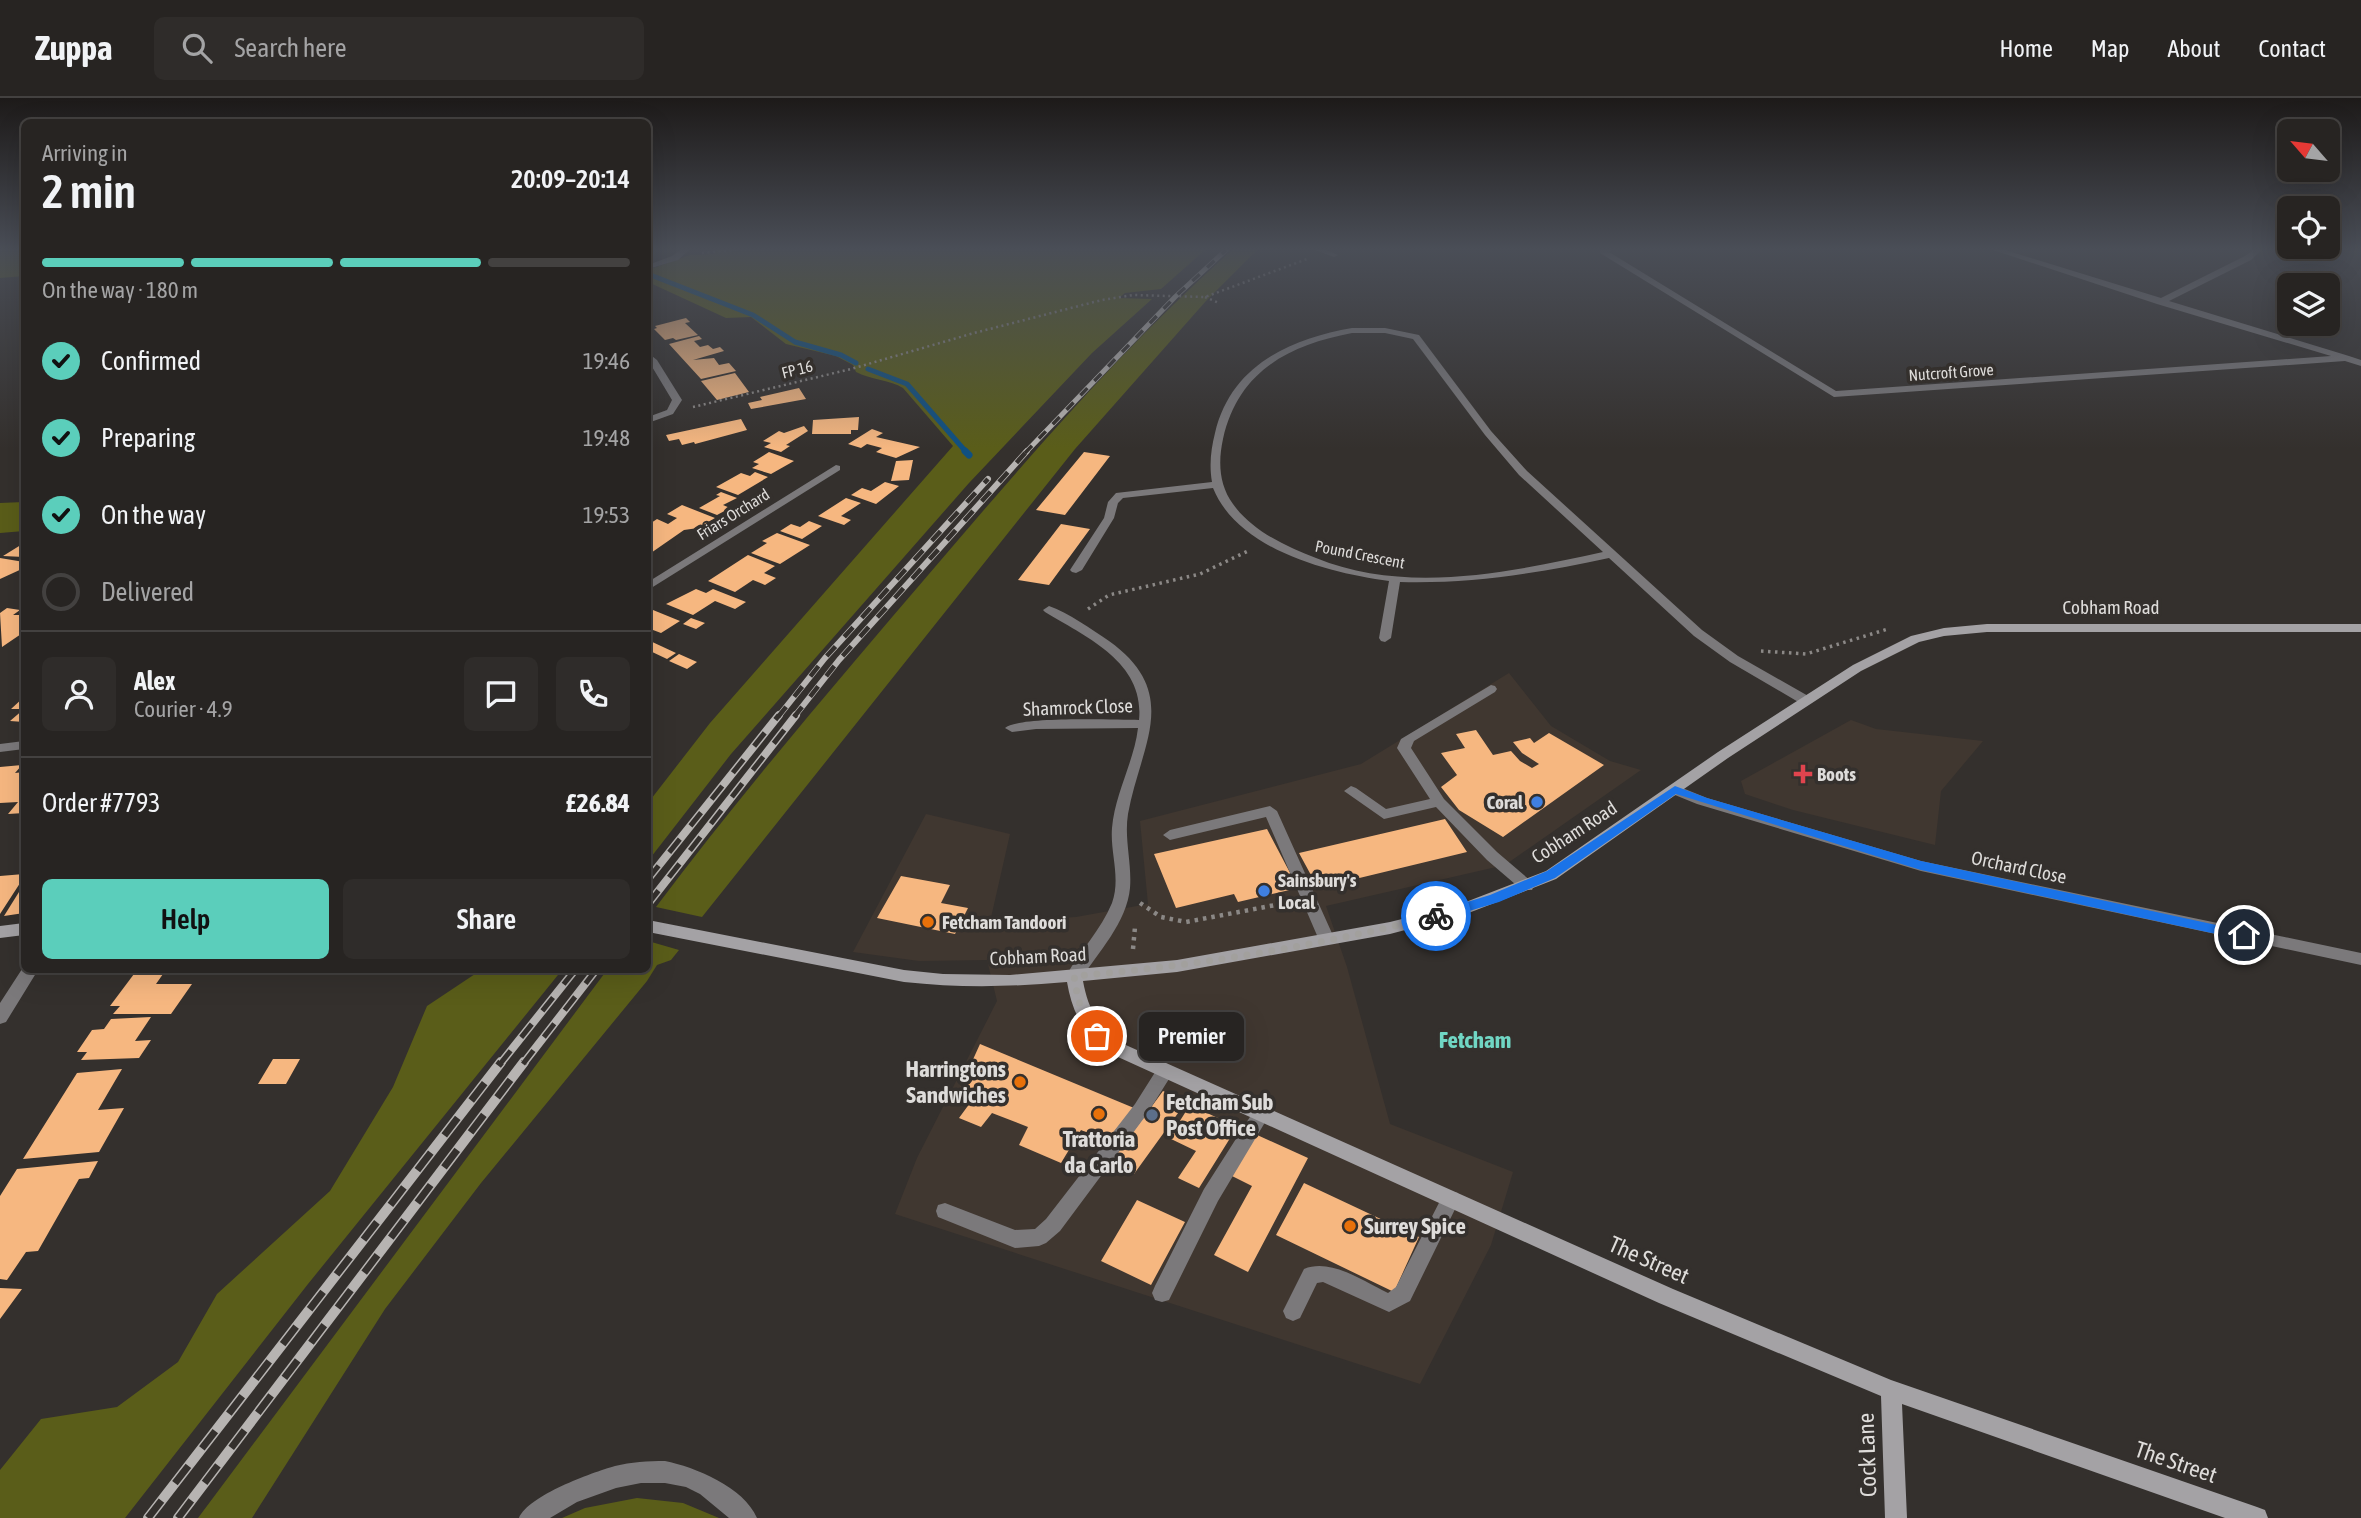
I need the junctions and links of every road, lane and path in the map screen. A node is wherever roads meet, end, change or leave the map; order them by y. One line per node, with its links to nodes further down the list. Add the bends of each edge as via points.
1 (1039, 316): 7 (path, FP 16, via 850,369)
2 (1708, 316): 4 (street, Nutcroft Grove, via 1834,394)
3 (2207, 316): 4 (street)
4 (2346, 358): 6 (street)
5 (651, 359): 7 (street, via 677,400)
6 (2361, 363)
7 (674, 409): 8 (street)
8 (651, 419)
9 (836, 468): 15 (street, Friars Orchard)
10 (1217, 484): 11 (street, Pound Crescent, via 1239,519); 12 (street, Pound Crescent, via 1219,426 1247,380 1273,357 1326,335 1359,330 1406,334 1421,341 1509,458); 13 (street, via 1120,495)
11 (1269, 540): 14 (street, Pound Crescent, via 1309,561); 17 (path, via 1200,574 1110,596)
12 (1610, 554): 14 (street, Pound Crescent, via 1481,578); 23 (street, Pound Crescent, via 1714,646)
13 (1076, 570)
14 (1395, 578): 20 (street)
15 (651, 585)
16 (1049, 610): 17 (street, Shamrock Close)
17 (1068, 622): 24 (street, Shamrock Close, via 1127,663 1145,700)
18 (1896, 627): 21 (path, via 1804,654)
19 (2361, 628): 23 (street, Cobham Road, via 1987,628 1944,632 1888,651)
20 (1385, 638)
21 (1752, 649)
22 (1491, 689): 30 (street, via 1408,739 1404,748)
23 (1805, 700): 28 (street, Cobham Road)
24 (1144, 724): 25 (street, Shamrock Close); 33 (street, Shamrock Close, via 1122,802)
25 (1012, 728)
26 (21, 745): 27 (street)
27 (0, 748)
28 (1675, 790): 32 (street, Cobham Road); 40 (street, Orchard Close, via 1921,866)
29 (1351, 791): 30 (street, via 1384,814)
30 (1439, 802): 32 (street)
31 (1170, 835): 34 (street, via 1270,811)
32 (1527, 886): 39 (street, Cobham Road, via 1461,910)
33 (1122, 891): 35 (path); 43 (street, Shamrock Close, via 1110,922)
34 (1311, 898): 35 (path, via 1186,922 1161,917); 39 (street)
35 (1138, 902): 41 (path)
36 (651, 927): 43 (street, Cobham Road, via 917,978 1010,981)
37 (21, 929): 38 (street)
38 (0, 932)
39 (1327, 940): 41 (street, Cobham Road)
40 (2361, 959)
41 (1132, 971): 43 (street, Cobham Road)
42 (28, 973): 44 (street)
43 (1074, 976): 45 (street, The Street, via 1079,1006 1097,1036)
44 (0, 1017)
45 (1165, 1071): 46 (street, The Street); 48 (street, via 1053,1225 1039,1237 1014,1239)
46 (1261, 1114): 47 (street, The Street); 49 (street, via 1211,1195)
47 (1451, 1199): 50 (street, via 1403,1294 1389,1303 1324,1273 1311,1275); 51 (street, The Street)
48 (945, 1210)
49 (1162, 1293)
50 (1293, 1311)
51 (1891, 1390): 54 (street, Cock Lane); 55 (street, The Street)
52 (530, 1518): 53 (street, via 597,1481 676,1473 707,1485)
53 (746, 1518)
54 (1896, 1518)
55 (2257, 1518)

